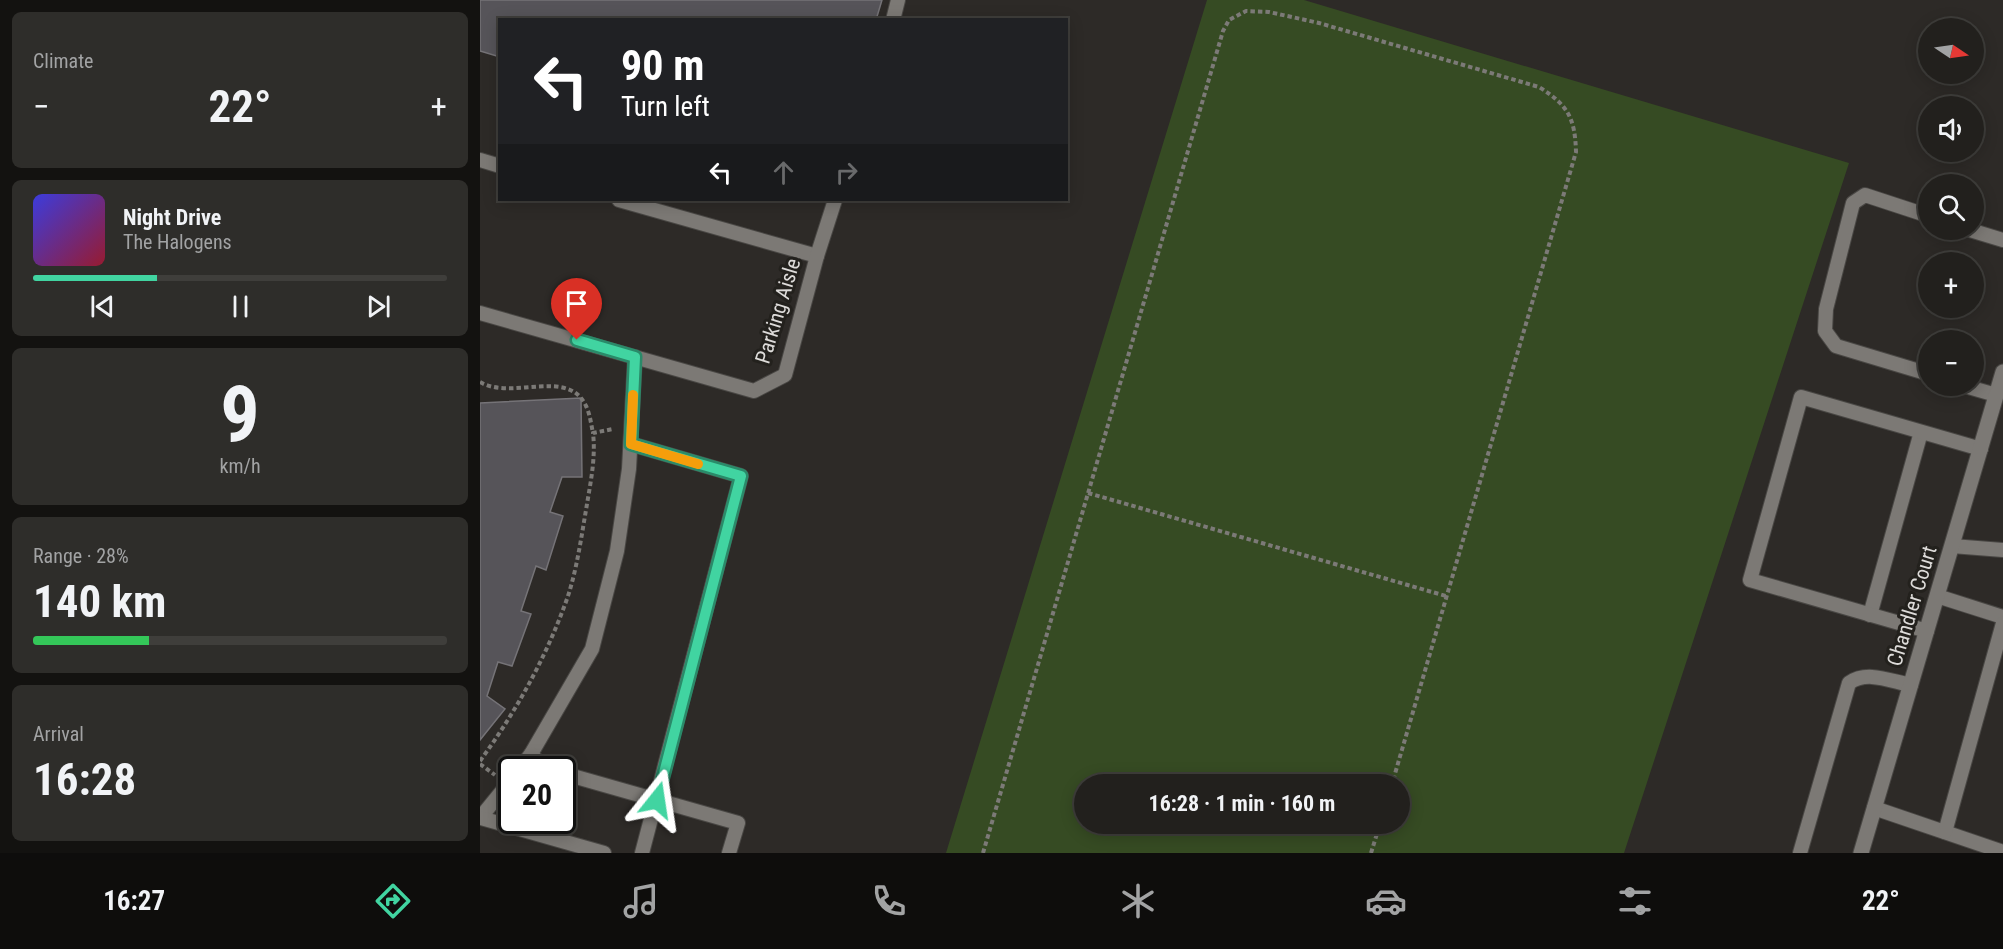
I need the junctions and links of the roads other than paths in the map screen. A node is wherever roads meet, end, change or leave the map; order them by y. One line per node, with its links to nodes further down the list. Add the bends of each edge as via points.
1 (898, 0): 2 (lane)
2 (894, 18)
3 (480, 160): 4 (lane)
4 (498, 165)
5 (623, 201): 10 (lane, Parking Aisle)
6 (835, 201): 10 (lane)
7 (1918, 212): 13 (lane, via 1865,195 1853,203 1826,309 1825,331 1836,346)
8 (1984, 234): 9 (lane)
9 (2003, 240)
10 (817, 256): 12 (lane, Parking Aisle, via 785,375 754,391)
11 (480, 313): 12 (lane, Parking Aisle)
12 (635, 357): 18 (lane)
13 (1918, 371)
14 (2003, 372): 16 (street, Chandler Court)
15 (1984, 392): 16 (lane)
16 (1996, 395): 19 (street, Chandler Court)
17 (1921, 432): 19 (lane); 23 (lane); 23 (lane, via 1800,397 1750,580)
18 (631, 444): 28 (lane, via 617,551 592,649); 31 (lane, via 741,476)
19 (1981, 449): 20 (street, Chandler Court)
20 (1952, 546): 21 (lane); 22 (street, Chandler Court)
21 (2003, 550)
22 (1937, 596): 24 (lane); 26 (street, Chandler Court)
23 (1870, 615): 26 (lane)
24 (2003, 617)
25 (2003, 623): 34 (lane)
26 (1927, 631): 27 (street, Chandler Court)
27 (1911, 685): 32 (street, Chandler Court); 39 (lane, via 1868,676 1849,683)
28 (531, 754)
29 (576, 776): 31 (lane)
30 (498, 796): 33 (lane)
31 (657, 800): 37 (lane); 38 (lane, via 738,823)
32 (1874, 808): 34 (lane); 40 (street, Chandler Court)
33 (480, 818): 36 (lane)
34 (1945, 832): 35 (lane)
35 (2003, 852)
36 (604, 853)
37 (642, 853)
38 (729, 853)
39 (1800, 853)
40 (1861, 853)

